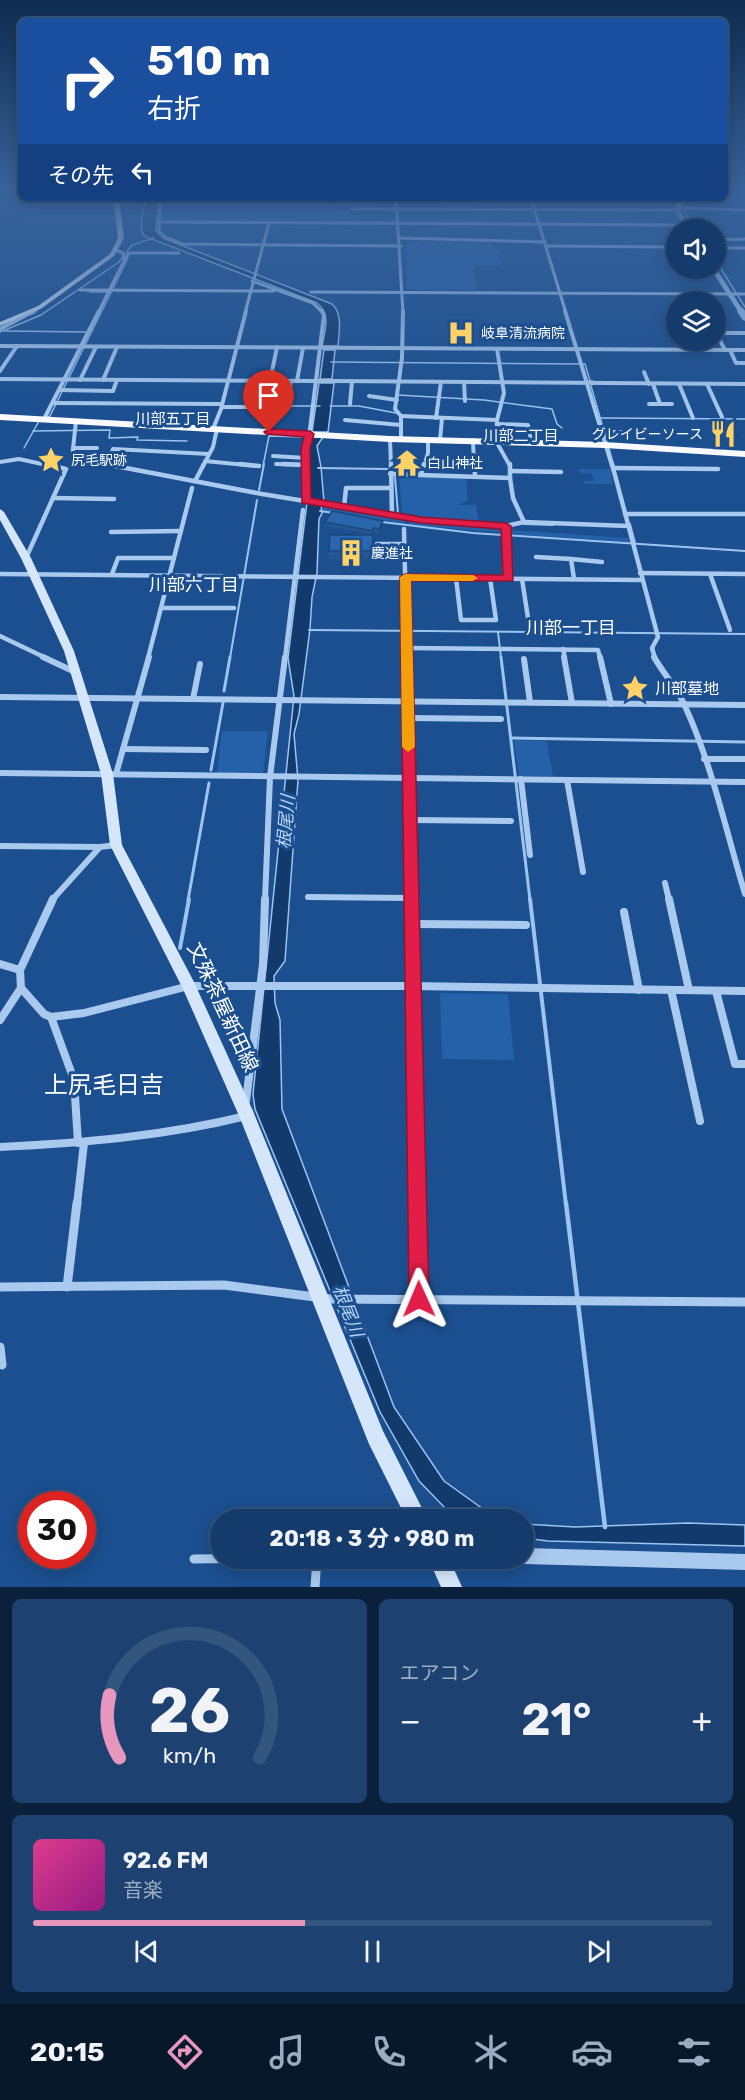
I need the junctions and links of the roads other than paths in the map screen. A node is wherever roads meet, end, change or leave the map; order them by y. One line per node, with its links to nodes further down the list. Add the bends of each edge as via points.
1 (101, 264): 17 (main road)
2 (122, 264): 9 (street)
3 (257, 264): 7 (street)
4 (401, 264): 13 (street)
5 (551, 264): 14 (street)
6 (721, 279): 16 (street)
7 (253, 280): 10 (street); 11 (street)
8 (80, 290): 9 (street)
9 (109, 291): 10 (street); 24 (street)
10 (250, 291): 11 (street); 27 (street)
11 (281, 291): 30 (street, via 323,311)
12 (311, 292): 13 (street)
13 (401, 292): 14 (street); 31 (street)
14 (560, 293): 16 (street); 33 (street)
15 (745, 294): 16 (street)
16 (730, 295): 18 (street)
17 (40, 306): 19 (main road); 20 (street)
18 (745, 316)
19 (0, 324)
20 (0, 329)
21 (745, 333): 34 (street, via 716,333)
22 (0, 346): 23 (street)
23 (17, 346): 24 (street); 37 (street)
24 (81, 347): 25 (street); 40 (street)
25 (96, 347): 26 (street); 41 (street)
26 (117, 347): 27 (street); 42 (street)
27 (236, 347): 28 (street); 44 (street)
28 (277, 347): 29 (street); 45 (street)
29 (303, 348): 30 (street); 47 (street)
30 (321, 348): 31 (street); 90 (street, via 313,406)
31 (402, 348): 32 (street); 49 (street)
32 (497, 349): 33 (street); 52 (street)
33 (575, 349): 34 (street); 53 (street)
34 (727, 350): 35 (street); 36 (street, via 736,363)
35 (745, 350)
36 (745, 363)
37 (0, 371)
38 (644, 372): 54 (street)
39 (0, 379): 40 (street)
40 (64, 380): 41 (street); 58 (street)
41 (80, 380): 42 (street)
42 (103, 380): 43 (street)
43 (117, 380): 44 (street); 59 (street, via 113,391)
44 (228, 380): 45 (street); 69 (street)
45 (270, 381): 46 (street)
46 (291, 381): 47 (street); 61 (street)
47 (297, 381): 48 (street, bridge)
48 (352, 381): 49 (street); 70 (street)
49 (400, 381): 50 (street); 62 (street)
50 (441, 382): 51 (street); 79 (street)
51 (464, 382): 52 (street); 63 (street)
52 (502, 382): 53 (street); 85 (street, via 504,393)
53 (585, 383): 54 (street); 88 (street)
54 (651, 384): 55 (street); 67 (street)
55 (679, 384): 56 (street); 73 (street)
56 (707, 384): 57 (street); 74 (street)
57 (745, 384)
58 (59, 390): 59 (street); 64 (street)
59 (84, 390): 65 (street)
60 (369, 396): 62 (street)
61 (288, 397)
62 (397, 399): 76 (street, via 395,409)
63 (465, 400)
64 (53, 403): 65 (street); 82 (street)
65 (77, 403): 69 (street)
66 (650, 404): 67 (street)
67 (660, 404): 68 (street)
68 (672, 404)
69 (221, 405): 71 (street); 87 (street)
70 (350, 405)
71 (252, 407)
72 (682, 409): 73 (street)
73 (690, 409): 81 (street)
74 (719, 410): 75 (street); 78 (street)
75 (728, 410)
76 (401, 416): 79 (street); 86 (street)
77 (0, 417): 82 (highway)
78 (722, 417)
79 (436, 418): 80 (street)
80 (442, 418): 85 (street); 92 (street)
81 (693, 418)
82 (42, 419): 84 (highway)
83 (345, 420): 86 (street)
84 (76, 422): 87 (highway); 97 (street)
85 (497, 422): 94 (street); 95 (street, via 528,425)
86 (401, 425): 91 (street)
87 (215, 429): 90 (highway); 99 (street)
88 (602, 432): 89 (street); 96 (street)
89 (626, 432)
90 (316, 434): 91 (highway); 102 (street, via 306,445)
91 (396, 439): 92 (highway); 113 (street)
92 (434, 440): 93 (highway); 114 (street)
93 (472, 441): 94 (highway); 115 (street)
94 (496, 441): 95 (highway); 111 (street)
95 (531, 441): 96 (highway)
96 (605, 445): 100 (highway); 109 (street)
97 (73, 448): 98 (street); 105 (street, via 72,458)
98 (97, 448)
99 (209, 454): 103 (street); 105 (street, via 113,449)
100 (745, 454)
101 (273, 456): 102 (street)
102 (306, 458): 107 (street)
103 (204, 461): 108 (street); 117 (street)
104 (0, 462): 120 (street, via 19,459 66,469)
105 (107, 464): 117 (street)
106 (276, 464): 107 (street)
107 (306, 465): 122 (street)
108 (259, 466)
109 (613, 468): 110 (street); 126 (street)
110 (718, 469)
111 (511, 471): 112 (street); 116 (street)
112 (561, 472)
113 (390, 474): 114 (street); 119 (street)
114 (421, 474): 115 (street)
115 (475, 475): 116 (street)
116 (510, 478): 129 (street, via 513,498)
117 (195, 481): 122 (street)
118 (192, 488): 133 (street)
119 (391, 488): 123 (street, via 346,488); 128 (street)
120 (53, 498): 121 (street); 138 (street)
121 (114, 499)
122 (306, 501): 123 (street)
123 (344, 507): 128 (street)
124 (303, 510): 149 (street)
125 (0, 512): 138 (main road, 文殊茶屋新田線)
126 (625, 514): 127 (street); 131 (street)
127 (745, 514)
128 (392, 516): 130 (street)
129 (524, 522): 130 (street); 131 (street)
130 (506, 526): 153 (street)
131 (628, 526): 142 (street)
132 (404, 529): 136 (street)
133 (181, 531): 134 (street); 139 (street)
134 (111, 532)
135 (377, 543): 136 (street)
136 (404, 544): 150 (street)
137 (536, 557): 140 (street)
138 (26, 558): 144 (main road, 文殊茶屋新田線)
139 (174, 558): 145 (street, via 118,558); 148 (street)
140 (571, 559): 141 (street); 155 (street)
141 (602, 562)
142 (640, 573): 146 (street); 156 (street)
143 (0, 574): 144 (street)
144 (33, 574): 145 (street); 166 (main road, 文殊茶屋新田線)
145 (112, 574): 148 (street)
146 (710, 574): 147 (street); 159 (street)
147 (745, 574)
148 (170, 575): 149 (street); 157 (street)
149 (296, 576): 150 (street); 171 (street)
150 (405, 577): 151 (street); 162 (street)
151 (456, 578): 152 (street); 152 (street, via 462,620 496,620)
152 (490, 578): 153 (street)
153 (509, 579): 154 (street)
154 (522, 579): 155 (street); 160 (street)
155 (574, 579): 156 (street)
156 (641, 580): 176 (street, via 658,637 652,650 655,662 671,680)
157 (162, 608): 158 (street); 169 (street)
158 (234, 609)
159 (730, 630)
160 (530, 632)
161 (0, 636): 166 (street)
162 (406, 648): 163 (street); 172 (street)
163 (563, 649): 174 (street); 175 (street, via 598,650)
164 (524, 659): 173 (street)
165 (200, 664): 170 (street)
166 (75, 672): 168 (main road, 文殊茶屋新田線)
167 (0, 697): 168 (street)
168 (84, 698): 169 (street); 185 (main road, 文殊茶屋新田線)
169 (137, 699): 170 (street); 180 (street)
170 (193, 699): 171 (street)
171 (279, 699): 172 (street); 186 (street)
172 (407, 701): 173 (street); 178 (street)
173 (530, 702): 174 (street)
174 (572, 703): 175 (street)
175 (611, 704): 176 (street)
176 (684, 705): 177 (street); 182 (street)
177 (745, 705)
178 (408, 718): 179 (street); 187 (street)
179 (501, 719)
180 (123, 749): 181 (street); 185 (street)
181 (206, 750)
182 (704, 759): 183 (street); 190 (street)
183 (745, 759)
184 (0, 773): 185 (street)
185 (112, 774): 186 (street); 194 (main road, 文殊茶屋新田線)
186 (270, 777): 187 (street); 210 (street)
187 (409, 777): 188 (street); 192 (street)
188 (521, 779): 189 (street); 197 (street)
189 (567, 780): 190 (street); 198 (street)
190 (711, 780): 191 (street); 200 (street)
191 (745, 782)
192 (409, 820): 193 (street); 202 (street)
193 (511, 821)
194 (116, 845): 196 (street); 208 (main road, 文殊茶屋新田線)
195 (0, 846): 196 (street)
196 (100, 847): 207 (street, via 53,898)
197 (530, 855)
198 (583, 872)
199 (665, 883): 214 (street)
200 (745, 894)
201 (308, 897): 202 (street)
202 (410, 898): 204 (street)
203 (624, 912): 212 (street)
204 (410, 924): 205 (street); 209 (street)
205 (526, 925)
206 (0, 964): 207 (street)
207 (20, 970): 211 (street)
208 (189, 986): 210 (street); 217 (street, via 84,1013); 220 (main road, 文殊茶屋新田線)
209 (412, 986): 210 (street); 212 (street); 227 (street)
210 (262, 987): 220 (street, via 246,1082)
211 (21, 988): 217 (street); 218 (street)
212 (639, 990): 213 (street)
213 (671, 990): 214 (street); 221 (street)
214 (689, 990): 215 (street)
215 (716, 991): 216 (street); 219 (street, via 735,1064)
216 (745, 991)
217 (51, 1017): 222 (street, via 74,1080)
218 (0, 1020)
219 (745, 1064)
220 (247, 1116): 222 (street, via 152,1137); 226 (main road, 文殊茶屋新田線)
221 (700, 1121)
222 (81, 1143): 223 (street); 225 (street)
223 (0, 1147)
224 (0, 1287): 225 (street)
225 (67, 1287): 226 (street, via 224,1286)
226 (325, 1299): 227 (street); 231 (main road, 文殊茶屋新田線, via 376,1437)
227 (419, 1299): 228 (street)
228 (745, 1302)
229 (0, 1347): 230 (street)
230 (2, 1365)
231 (412, 1509)
232 (534, 1556): 235 (street)
233 (194, 1559): 234 (street)
234 (210, 1559)
235 (745, 1562)
236 (316, 1569): 238 (street)
237 (443, 1569): 239 (main road)
238 (315, 1587)
239 (452, 1587)

